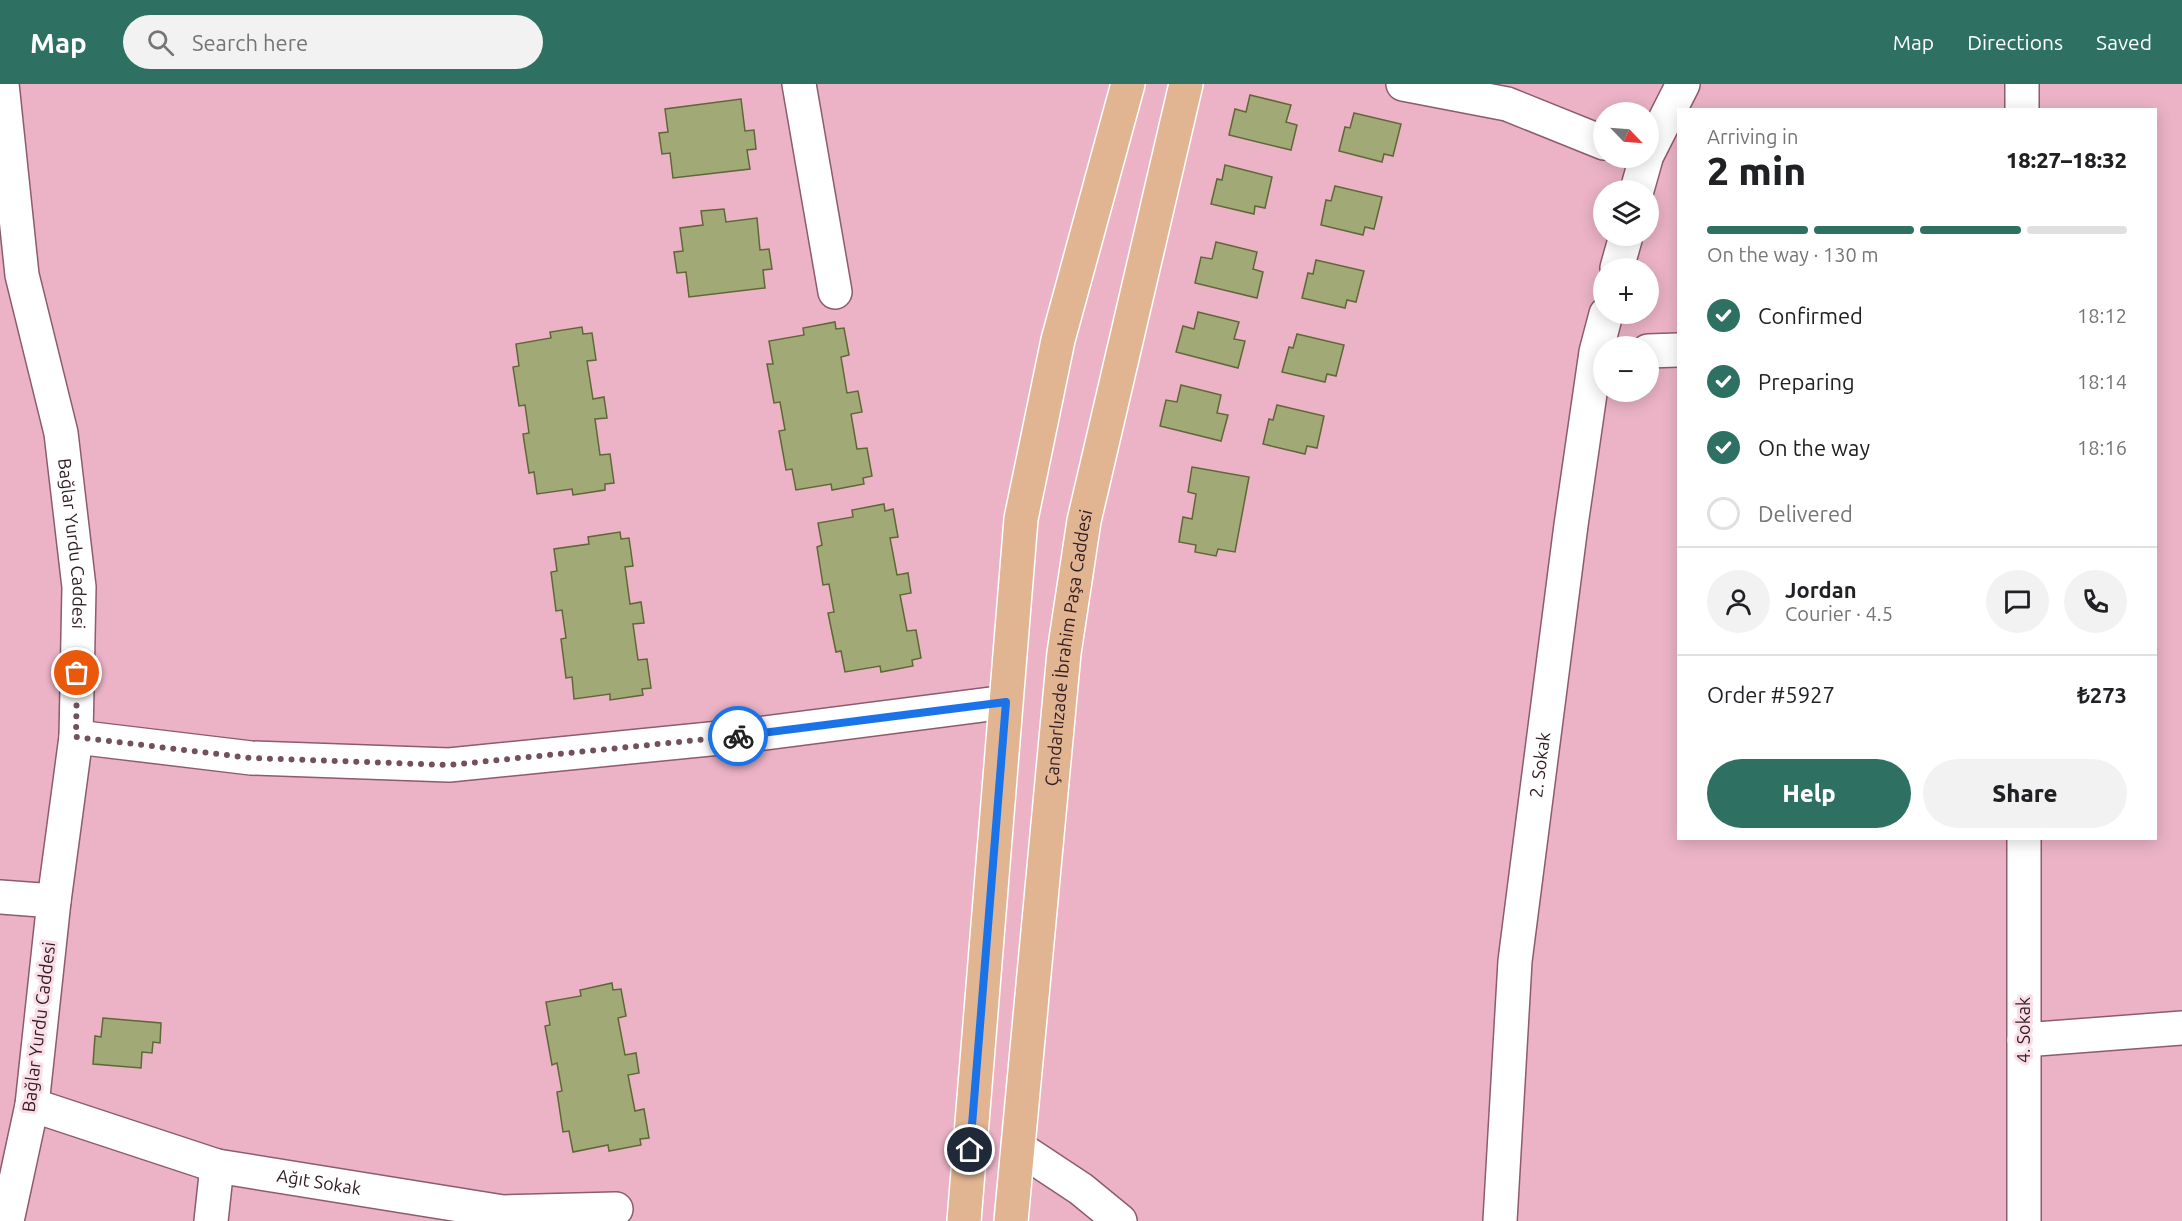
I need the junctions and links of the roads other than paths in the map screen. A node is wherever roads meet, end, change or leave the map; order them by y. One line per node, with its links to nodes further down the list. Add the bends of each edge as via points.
1 (2, 84): 16 (street, Bağlar Yurdu Caddesi, via 22,275 61,433 79,587)
2 (799, 84): 11 (street)
3 (1128, 84): 15 (main road, via 1058,340 1021,519)
4 (1185, 84): 23 (main road, Çandarlızade İbrahim Paşa Caddesi, via 1084,521 1064,653)
5 (1403, 84): 10 (street, via 1507,104)
6 (1683, 84): 9 (street)
7 (2022, 84): 8 (street)
8 (2022, 108)
9 (1659, 132)
10 (1593, 139)
11 (835, 292)
12 (1677, 350): 13 (street)
13 (1659, 351)
14 (1593, 392): 32 (street, 2. Sokak, via 1570,525 1515,961)
15 (1006, 702): 16 (street, via 750,735 449,765 251,758); 29 (main road)
16 (76, 737): 19 (street, Bağlar Yurdu Caddesi)
17 (2024, 840): 21 (street, 4. Sokak)
18 (0, 897): 19 (street)
19 (54, 901): 22 (street, Bağlar Yurdu Caddesi)
20 (2182, 1028): 21 (street)
21 (2024, 1040): 33 (street, 4. Sokak)
22 (32, 1105): 24 (street, Ağıt Sokak); 27 (street, Bağlar Yurdu Caddesi)
23 (1019, 1148): 30 (main road, Çandarlızade İbrahim Paşa Caddesi); 31 (street, via 1081,1189)
24 (218, 1166): 26 (street, Ağıt Sokak); 28 (street)
25 (616, 1209): 26 (street, Ağıt Sokak)
26 (502, 1217)
27 (7, 1221)
28 (211, 1221)
29 (964, 1221)
30 (1011, 1221)
31 (1120, 1221)
32 (1500, 1221)
33 (2024, 1221)

